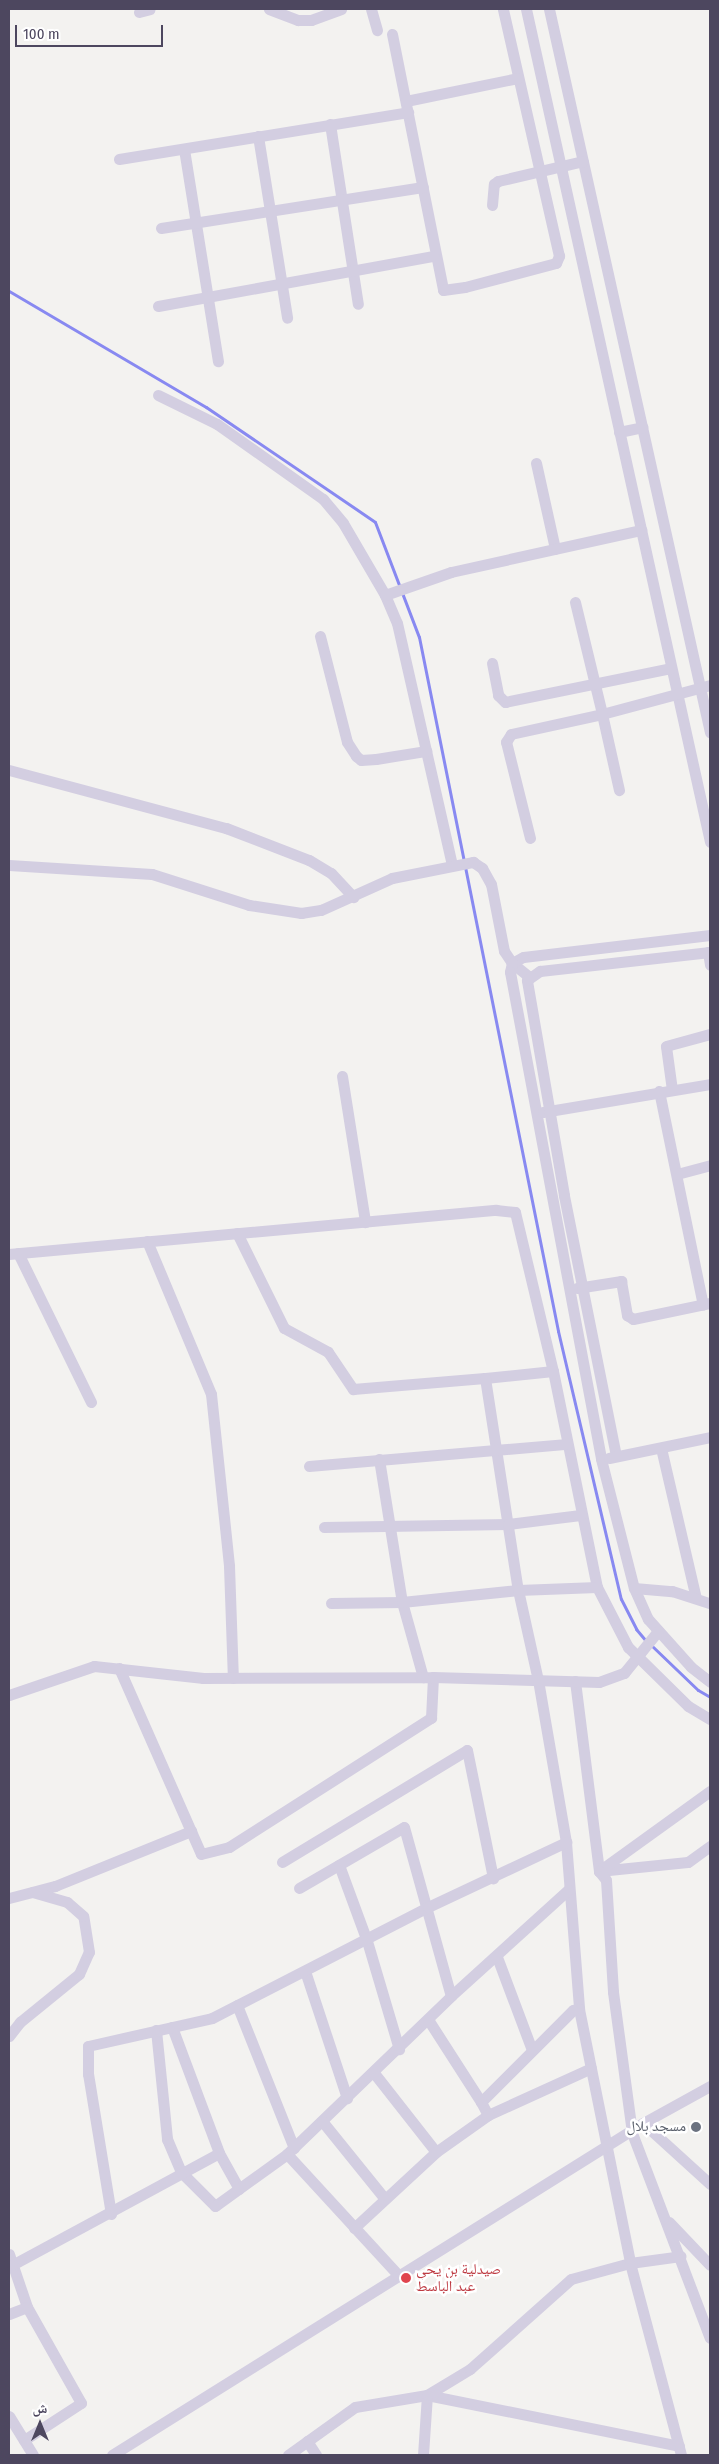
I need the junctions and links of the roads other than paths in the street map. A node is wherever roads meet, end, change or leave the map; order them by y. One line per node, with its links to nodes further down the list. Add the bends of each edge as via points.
1 (269, 9): 2 (street, via 298,20 320,17)
2 (341, 9)
3 (371, 9): 7 (street)
4 (503, 9): 9 (street)
5 (526, 9): 13 (street)
6 (549, 9): 12 (street)
7 (377, 30)
8 (392, 34): 10 (street)
9 (518, 78): 10 (street); 19 (street)
10 (407, 106): 11 (street); 20 (street)
11 (330, 124): 14 (street); 21 (street)
12 (575, 126): 13 (street); 17 (street)
13 (553, 131): 18 (street)
14 (258, 136): 15 (street); 23 (street)
15 (184, 149): 16 (street); 24 (street)
16 (118, 159)
17 (583, 162): 18 (street); 35 (street)
18 (561, 166): 19 (street); 36 (street)
19 (541, 171): 20 (street, via 558,251 556,262 443,290); 22 (street, via 498,181 494,184)
20 (423, 187): 21 (street)
21 (342, 200): 23 (street); 27 (street)
22 (492, 205)
23 (270, 211): 24 (street); 28 (street)
24 (196, 223): 25 (street); 29 (street)
25 (161, 228)
26 (432, 256): 27 (street)
27 (353, 272): 28 (street); 30 (street)
28 (282, 284): 29 (street); 32 (street)
29 (208, 297): 31 (street); 33 (street)
30 (358, 304)
31 (158, 306)
32 (287, 318)
33 (218, 362)
34 (158, 395): 40 (street, via 217,424 323,498)
35 (642, 427): 36 (street); 46 (street)
36 (619, 432): 38 (street)
37 (536, 463): 39 (street)
38 (641, 530): 39 (street); 44 (street)
39 (555, 549): 40 (street, via 414,584)
40 (390, 593): 50 (street)
41 (574, 602): 45 (street)
42 (320, 636): 50 (street, via 347,742 356,756 361,760 376,759)
43 (492, 664): 45 (street, via 498,695 505,702)
44 (671, 668): 45 (street); 47 (street)
45 (594, 684): 48 (street)
46 (705, 687): 47 (street); 49 (street)
47 (677, 696): 48 (street); 54 (street)
48 (602, 714): 52 (street); 53 (street, via 511,734 506,742)
49 (710, 732)
50 (426, 751): 55 (street)
51 (9, 770): 57 (street, via 226,828 309,860 331,873)
52 (619, 790)
53 (530, 838)
54 (710, 842)
55 (460, 864): 57 (street, via 392,878); 60 (street, via 480,865 491,884 504,951)
56 (9, 865): 57 (street, via 152,874 278,911 321,910)
57 (353, 897)
58 (710, 935): 60 (street, via 523,957)
59 (709, 952): 61 (street); 62 (street, via 540,971)
60 (512, 963): 62 (street); 69 (street, via 511,978)
61 (710, 966)
62 (529, 976): 68 (street, via 527,985)
63 (710, 1034): 66 (street, via 666,1046)
64 (342, 1076): 72 (street)
65 (710, 1084): 66 (street)
66 (672, 1090): 67 (street)
67 (659, 1092): 68 (street); 71 (street)
68 (549, 1111): 69 (street); 76 (street)
69 (536, 1113): 77 (street)
70 (710, 1165): 71 (street)
71 (677, 1174): 78 (street)
72 (365, 1222): 73 (street); 79 (street, via 496,1210 515,1212)
73 (237, 1233): 74 (street); 80 (street, via 284,1328 328,1352 353,1389)
74 (147, 1241): 75 (street); 105 (street, via 211,1394 229,1566)
75 (13, 1253): 81 (street)
76 (583, 1287): 77 (street); 78 (street, via 621,1281 627,1315 633,1319); 86 (street)
77 (570, 1290): 88 (street)
78 (707, 1304)
79 (553, 1371): 80 (street); 83 (street)
80 (485, 1378): 85 (street)
81 (91, 1402)
82 (710, 1437): 84 (street)
83 (567, 1444): 85 (street); 90 (street)
84 (661, 1448): 86 (street); 97 (street)
85 (495, 1451): 87 (street); 91 (street)
86 (616, 1456): 88 (street)
87 (379, 1459): 89 (street); 92 (street)
88 (602, 1459): 95 (street)
89 (310, 1466)
90 (580, 1515): 91 (street); 94 (street)
91 (508, 1524): 92 (street); 96 (street)
92 (388, 1525): 93 (street); 98 (street)
93 (324, 1528)
94 (597, 1587): 96 (street); 102 (street, via 628,1647)
95 (634, 1588): 97 (street, via 662,1589); 101 (street, via 648,1619)
96 (518, 1590): 98 (street); 106 (street)
97 (696, 1598): 100 (street)
98 (402, 1602): 99 (street); 104 (street)
99 (331, 1603)
100 (710, 1603)
101 (658, 1631): 102 (street); 108 (street)
102 (637, 1656): 107 (street, via 630,1668 609,1680); 110 (street, via 688,1706)
103 (119, 1668): 105 (street, via 203,1678); 109 (street, via 94,1666); 112 (street)
104 (428, 1677): 105 (street); 106 (street); 112 (street, via 430,1718 361,1765 229,1847 201,1854)
105 (233, 1678)
106 (538, 1680): 107 (street); 113 (street)
107 (574, 1681): 117 (street)
108 (710, 1682)
109 (9, 1695)
110 (710, 1719)
111 (710, 1791): 117 (street)
112 (191, 1831): 121 (street, via 55,1886)
113 (566, 1842): 118 (street); 120 (street)
114 (710, 1846): 117 (street, via 688,1862)
115 (282, 1862): 118 (street, via 467,1750)
116 (339, 1865): 119 (street); 123 (street, via 404,1827); 124 (street)
117 (598, 1871): 144 (street, via 606,1880 613,1992)
118 (493, 1878): 123 (street)
119 (299, 1888)
120 (568, 1890): 125 (street); 129 (street)
121 (32, 1892): 122 (street); 133 (street, via 67,1902 83,1916 89,1952 79,1974 20,2022)
122 (9, 1898)
123 (428, 1907): 124 (street); 127 (street)
124 (367, 1941): 126 (street); 134 (street)
125 (497, 1957): 127 (street); 135 (street)
126 (305, 1971): 128 (street); 139 (street)
127 (451, 1996): 130 (street)
128 (236, 2006): 131 (street, via 212,2018); 146 (street)
129 (579, 2009): 135 (street, via 573,2010); 136 (street)
130 (428, 2021): 134 (street); 140 (street)
131 (172, 2027): 132 (street); 148 (street)
132 (156, 2030): 149 (street, via 167,2140); 153 (street, via 88,2046 88,2074)
133 (9, 2036)
134 (399, 2049): 137 (street)
135 (532, 2050): 140 (street)
136 (590, 2068): 141 (street); 145 (street)
137 (374, 2073): 139 (street); 147 (street)
138 (710, 2086): 143 (street)
139 (347, 2098): 142 (street)
140 (481, 2102): 141 (street)
141 (488, 2114): 147 (street)
142 (322, 2121): 146 (street); 152 (street)
143 (643, 2123): 144 (street); 150 (street)
144 (632, 2133): 145 (street); 154 (street)
145 (606, 2149): 158 (street); 160 (street)
146 (290, 2151): 151 (street); 155 (street)
147 (436, 2152): 152 (street)
148 (219, 2153): 149 (street); 151 (street)
149 (181, 2172): 151 (street, via 215,2206); 153 (street)
150 (710, 2184)
151 (239, 2189)
152 (385, 2199): 155 (street)
153 (111, 2214): 157 (street)
154 (663, 2215): 156 (street); 159 (street)
155 (354, 2228): 160 (street)
156 (681, 2256): 158 (street); 163 (street)
157 (11, 2260): 161 (street)
158 (630, 2264): 164 (street, via 572,2279 470,2369); 168 (street)
159 (710, 2265)
160 (399, 2276): 170 (street)
161 (27, 2307): 162 (street); 166 (street, via 81,2404)
162 (9, 2314)
163 (710, 2338)
164 (426, 2395): 167 (street, via 355,2407); 168 (street); 173 (street)
165 (9, 2416): 166 (street)
166 (24, 2440): 169 (street)
167 (307, 2441): 171 (street); 172 (street)
168 (680, 2451)
169 (33, 2455)
170 (112, 2455)
171 (288, 2455)
172 (316, 2455)
173 (423, 2455)

